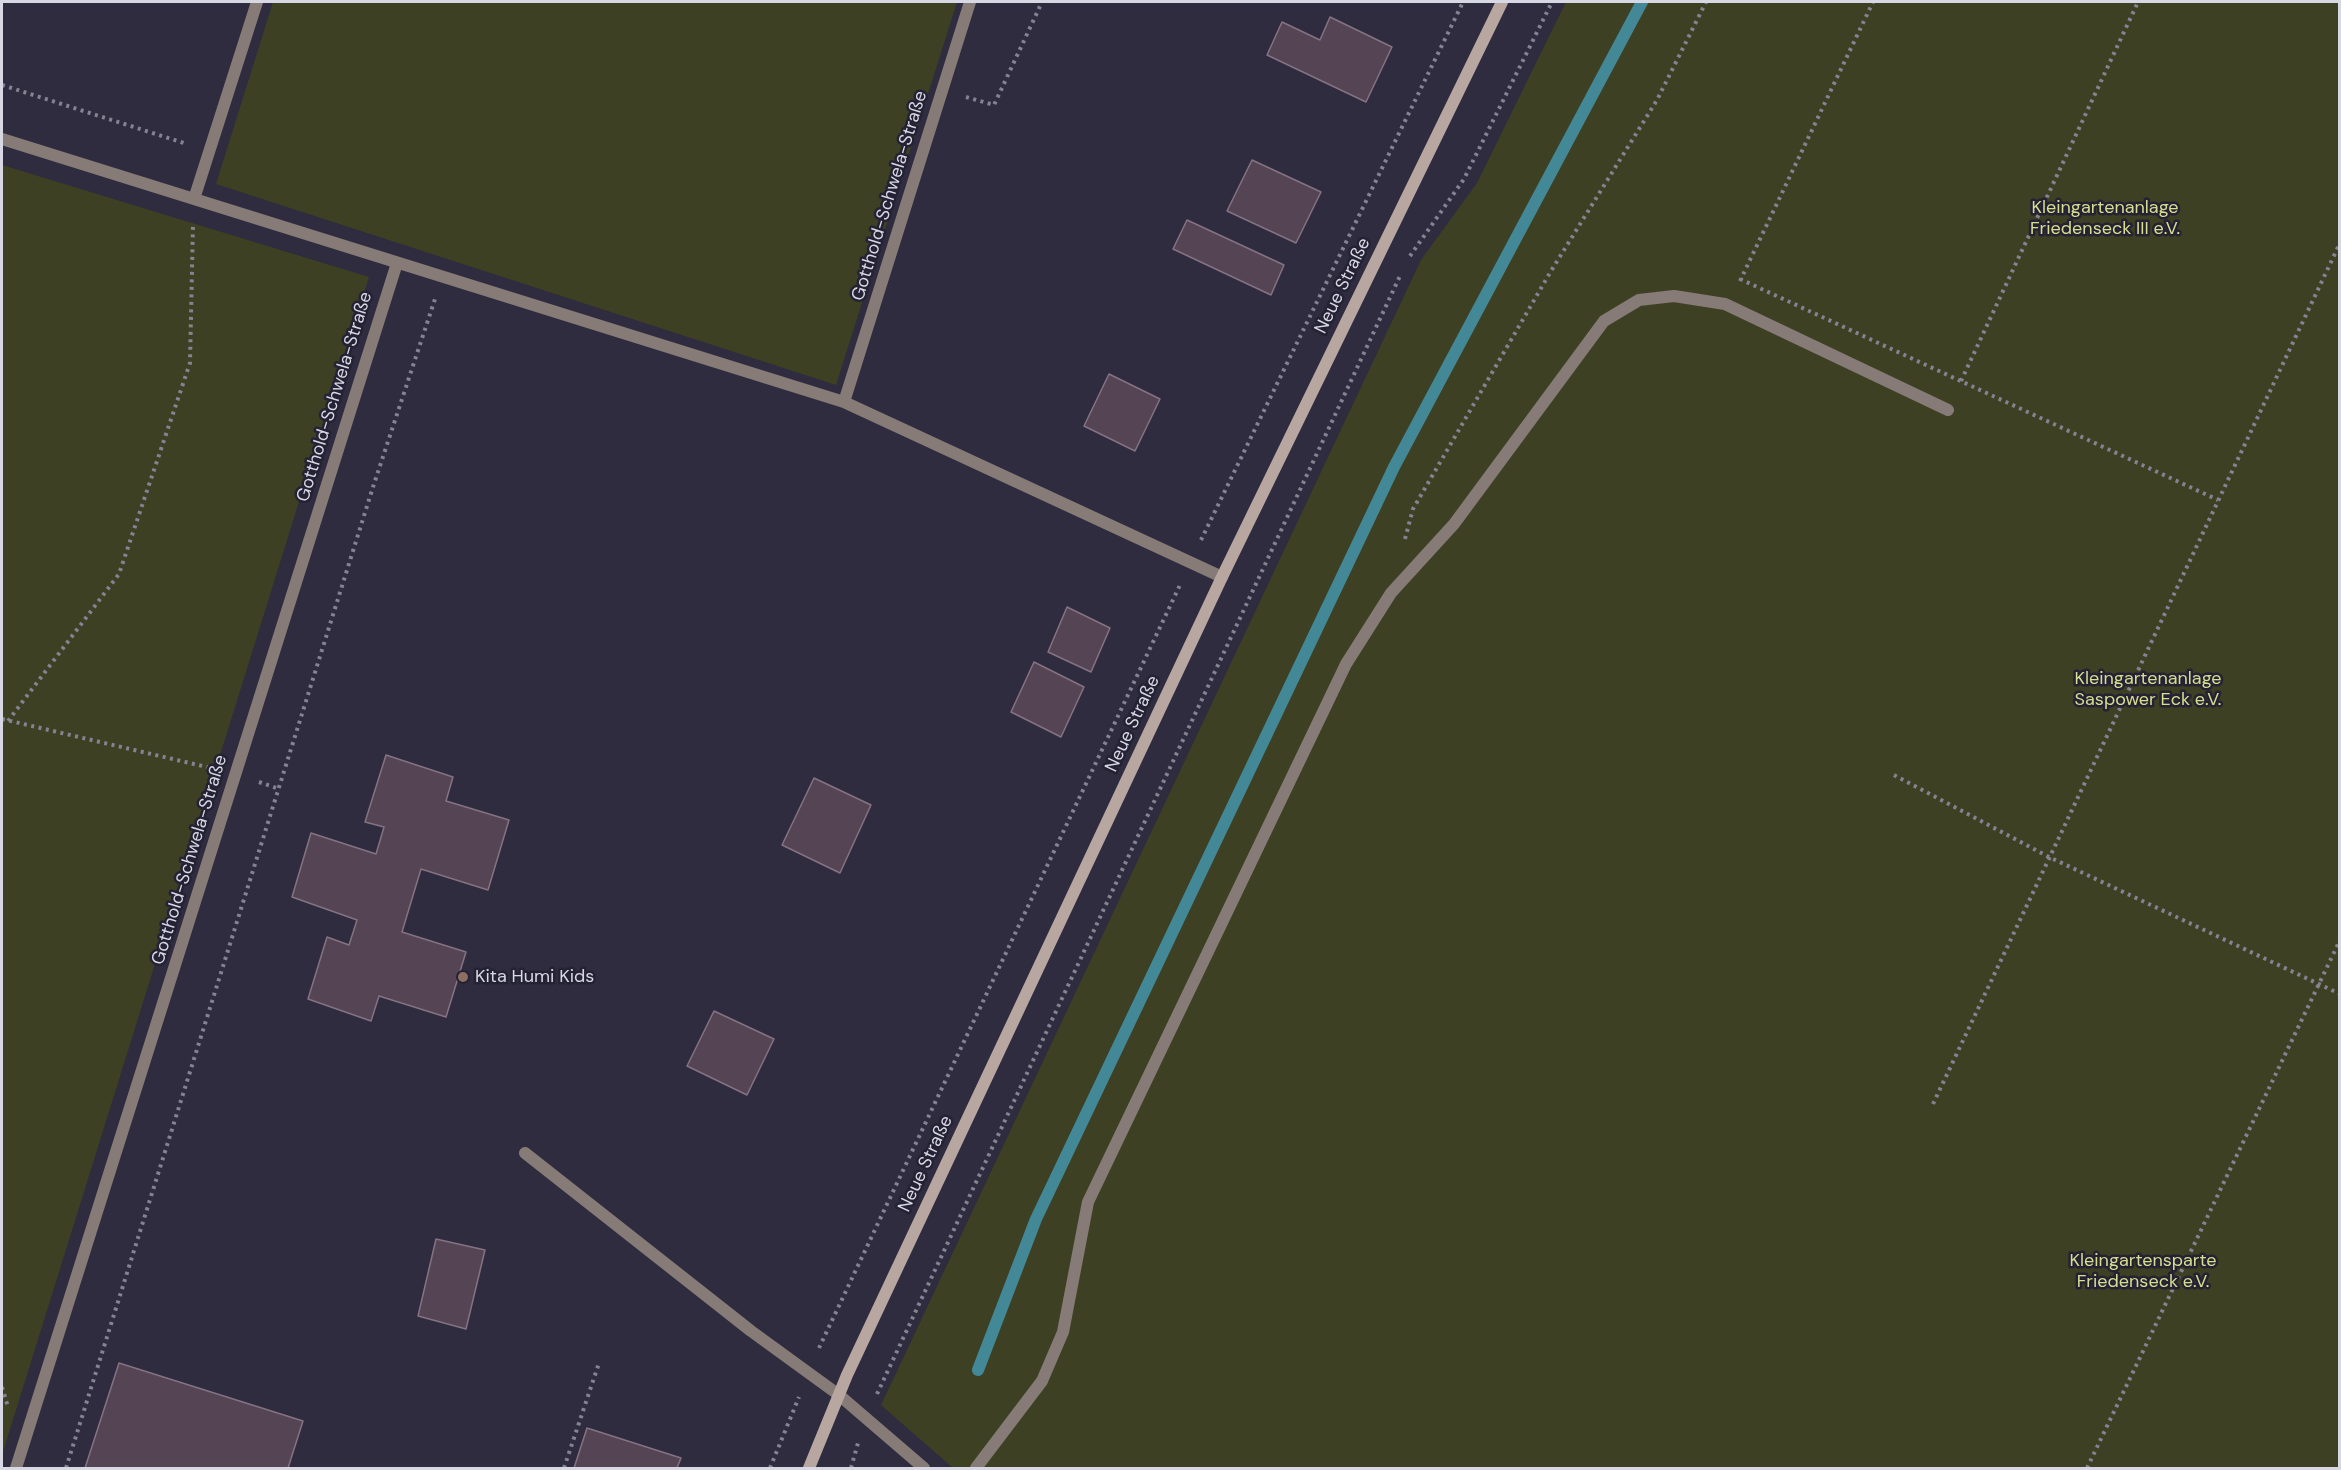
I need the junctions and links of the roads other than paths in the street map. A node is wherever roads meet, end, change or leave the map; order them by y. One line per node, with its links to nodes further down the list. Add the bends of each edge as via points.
1 (257, 2): 5 (street)
2 (970, 2): 7 (street, Gotthold-Schwela-Straße)
3 (1502, 2): 9 (street, Neue Straße)
4 (2, 139): 5 (street)
5 (194, 200): 6 (street)
6 (396, 263): 7 (street); 12 (street, Gotthold-Schwela-Straße)
7 (844, 402): 9 (street)
8 (1948, 410): 15 (street, via 1725,304 1674,296 1639,300 1605,321 1454,524 1391,593 1346,664 1088,1202 1063,1332 1042,1381)
9 (1222, 577): 11 (street, Neue Straße)
10 (525, 1153): 11 (street, via 751,1331)
11 (839, 1395): 13 (street, Neue Straße); 14 (street)
12 (16, 1468)
13 (809, 1468)
14 (924, 1468)
15 (976, 1468)

